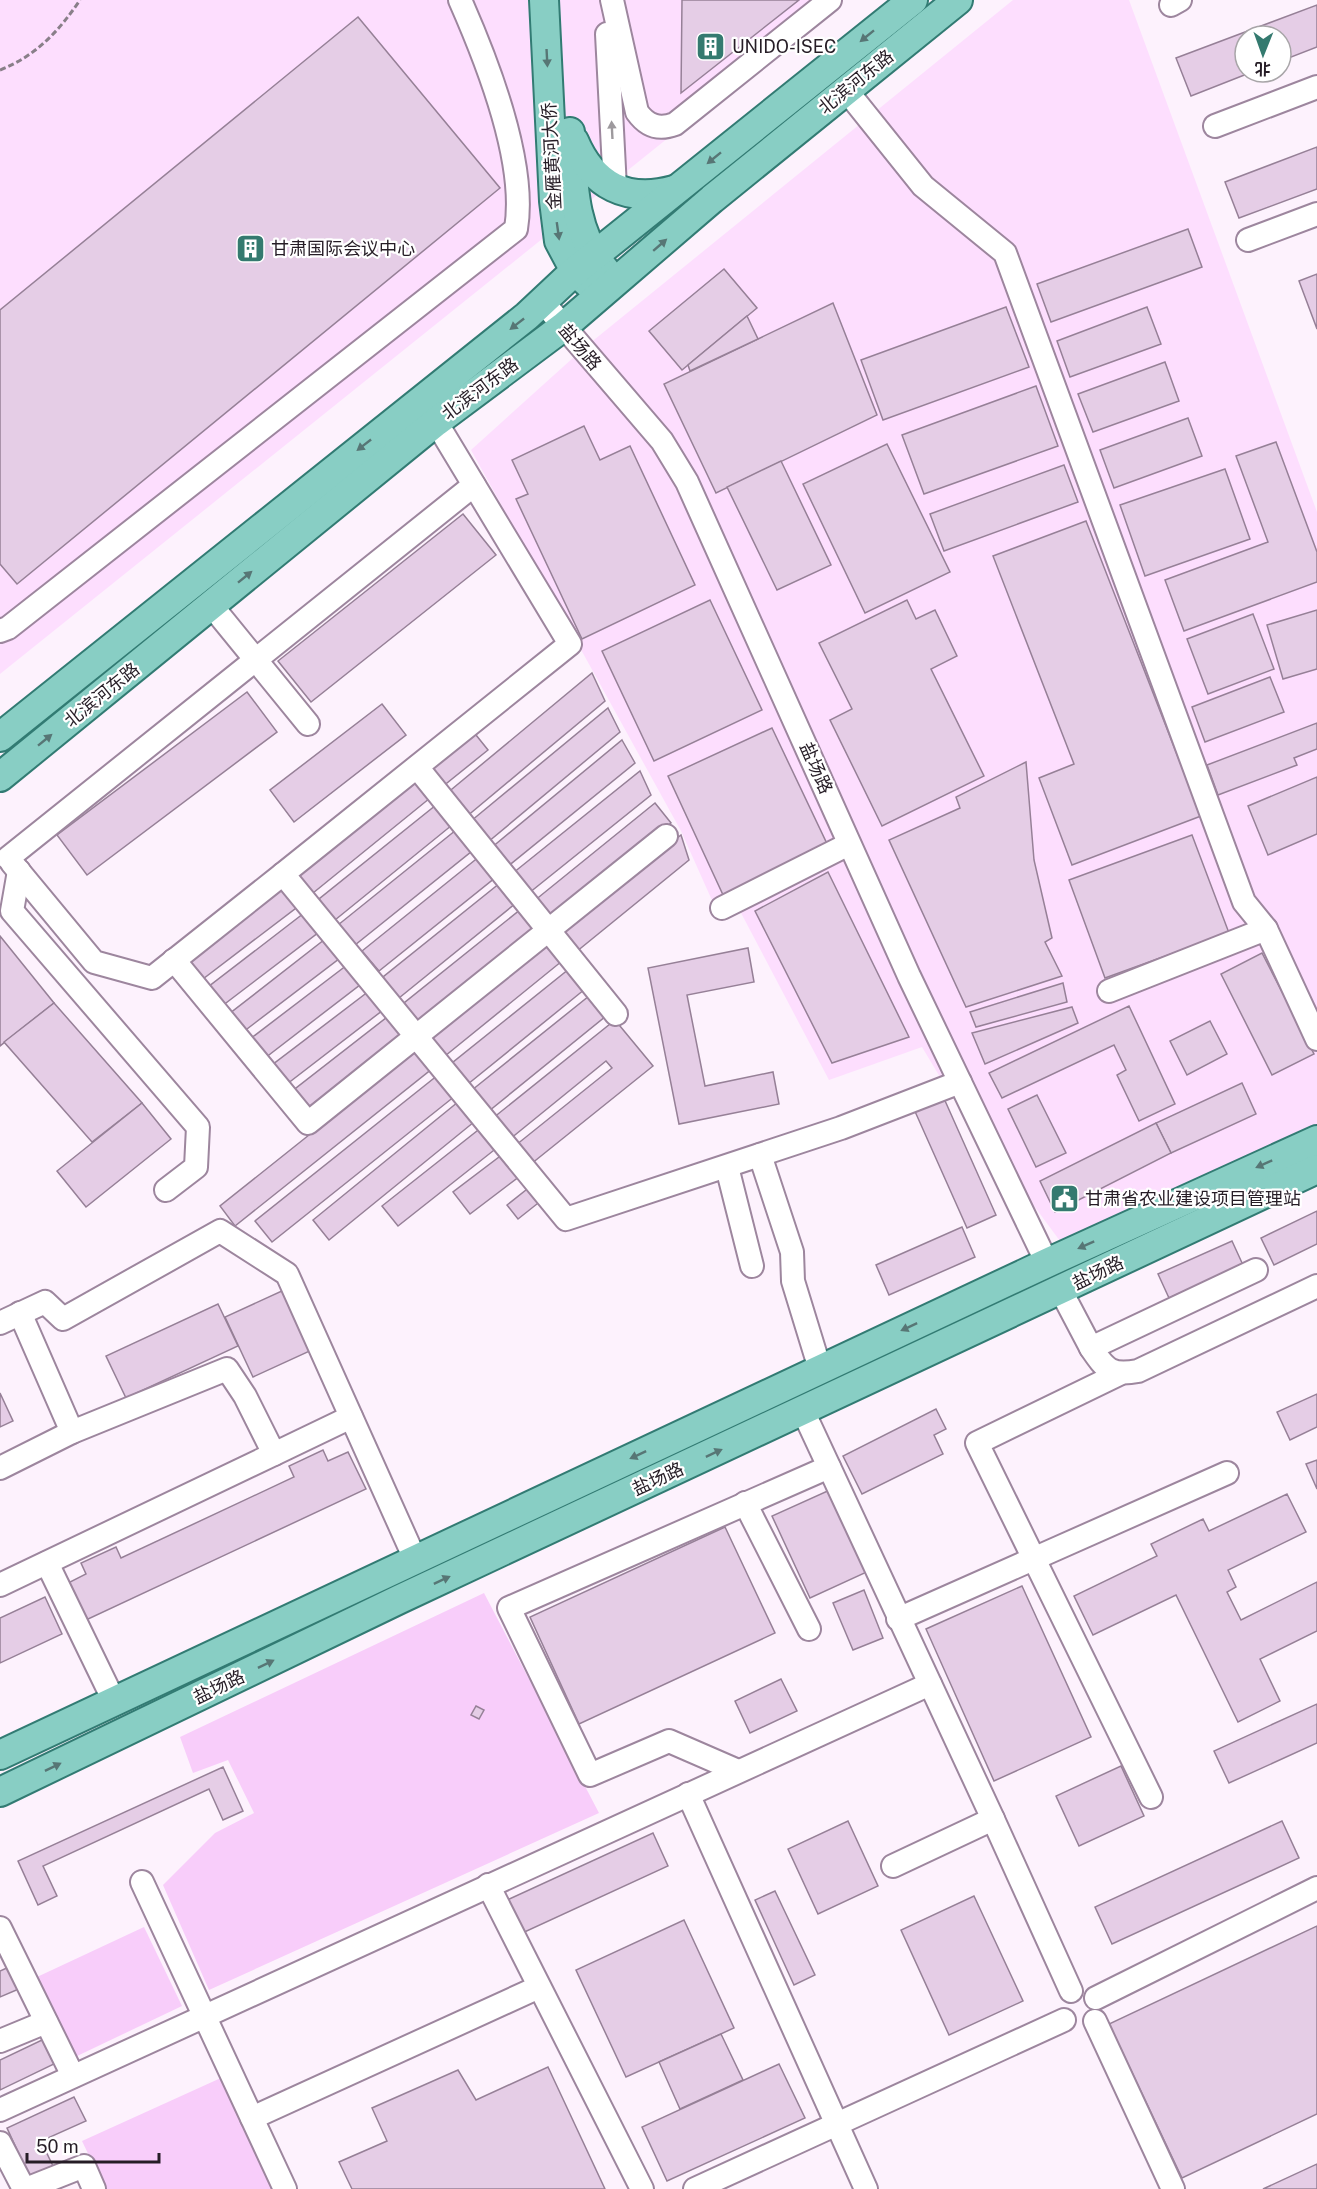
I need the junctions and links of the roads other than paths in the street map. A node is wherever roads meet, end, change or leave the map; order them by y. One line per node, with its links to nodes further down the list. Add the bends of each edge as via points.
1 (460, 0): 24 (street, via 503,110 520,207 516,229)
2 (544, 0): 12 (main road, 金雁黄河大侨, one-way to 12)
3 (564, 0): 12 (main road, 金雁黄河大侨)
4 (605, 0): 13 (street, one-way to 4)
5 (612, 0): 6 (street, via 637,112 658,127 675,124)
6 (830, 0)
7 (913, 0): 14 (main road, 北滨河东路, one-way to 14)
8 (958, 0): 10 (main road, 北滨河东路)
9 (1317, 87): 11 (street)
10 (846, 90): 18 (main road, 北滨河东路, one-way to 10); 36 (street, via 923,186 1005,253 1244,902)
11 (1215, 126)
12 (560, 130): 13 (main road, via 591,172); 17 (main road, via 581,227)
13 (615, 188): 14 (main road, via 646,195)
14 (674, 190): 17 (main road, 北滨河东路)
15 (1317, 214): 16 (street)
16 (1248, 240)
17 (584, 264): 18 (main road); 19 (main road, 北滨河东路)
18 (609, 289): 20 (main road, 北滨河东路)
19 (542, 301): 20 (street, 盐场路); 27 (main road, 北滨河东路, one-way to 27)
20 (563, 327): 21 (main road, 北滨河东路); 31 (street, 盐场路, via 662,441 687,482)
21 (436, 422): 22 (street); 23 (main road, 北滨河东路, one-way to 21)
22 (474, 485): 25 (street); 28 (street, via 570,644)
23 (211, 605): 25 (street); 29 (main road, 北滨河东路, one-way to 23)
24 (0, 631)
25 (257, 661): 26 (street); 32 (street)
26 (308, 724)
27 (0, 737)
28 (417, 766): 33 (street); 37 (street)
29 (0, 777)
30 (666, 836): 37 (street)
31 (849, 844): 35 (street); 43 (street, 盐场路)
32 (9, 859): 34 (street); 38 (street, via 94,962 152,978); 48 (street, via 12,911 198,1127 196,1167)
33 (283, 874): 38 (street); 41 (street)
34 (0, 886)
35 (722, 908)
36 (1266, 929): 39 (street); 42 (street)
37 (549, 930): 40 (street); 41 (street)
38 (174, 960): 41 (street, via 308,1123)
39 (1109, 991)
40 (616, 1014)
41 (416, 1036): 46 (street, via 566,1219)
42 (1317, 1039)
43 (960, 1082): 45 (street); 49 (street, 盐场路)
44 (1317, 1140): 49 (main road, 盐场路, one-way to 49)
45 (760, 1155): 46 (street); 56 (street, via 792,1252 793,1281)
46 (727, 1167): 50 (street)
47 (1317, 1168): 53 (main road, 盐场路)
48 (166, 1190)
49 (1047, 1263): 56 (main road, 盐场路, one-way to 56)
50 (752, 1266)
51 (1256, 1270): 55 (street)
52 (1317, 1286): 57 (street, via 1138,1371)
53 (1061, 1291): 55 (street); 58 (main road, 盐场路)
54 (10, 1318): 59 (street, via 45,1302 63,1319 220,1231 287,1274); 60 (street)
55 (1091, 1348): 57 (street, via 1103,1366)
56 (820, 1369): 67 (main road, 盐场路, one-way to 67)
57 (1119, 1374): 66 (street, via 977,1443)
58 (803, 1411): 62 (street); 76 (main road, 盐场路, one-way to 58)
59 (351, 1417): 61 (street); 67 (street)
60 (72, 1432): 61 (street, via 227,1369); 63 (street)
61 (274, 1454): 68 (street)
62 (829, 1467): 65 (street); 70 (street)
63 (0, 1468)
64 (1227, 1473): 66 (street)
65 (745, 1503): 71 (street); 75 (street, via 509,1608 590,1775 669,1741)
66 (1035, 1558): 70 (street); 78 (street)
67 (415, 1559): 73 (main road, 盐场路)
68 (47, 1563): 69 (street); 73 (street)
69 (0, 1585)
70 (898, 1619): 72 (street)
71 (809, 1629)
72 (930, 1684): 75 (street); 79 (street)
73 (114, 1701): 74 (main road, 盐场路)
74 (0, 1755)
75 (738, 1771): 77 (street)
76 (0, 1792)
77 (688, 1794): 82 (street); 96 (street)
78 (1151, 1797)
79 (993, 1819): 80 (street); 86 (street)
80 (893, 1866)
81 (142, 1882): 88 (street)
82 (488, 1885): 85 (street); 88 (street)
83 (1317, 1888): 87 (street)
84 (0, 1928): 91 (street)
85 (540, 1987): 95 (street); 101 (street)
86 (1071, 1991): 87 (street, via 1085,1990); 89 (street, via 1060,2007)
87 (1096, 1998): 90 (street, via 1099,2010)
88 (204, 2015): 93 (street); 95 (street)
89 (1064, 2020): 90 (street, via 1079,2029); 96 (street)
90 (1095, 2021): 104 (street)
91 (46, 2022): 92 (street); 93 (street)
92 (0, 2041)
93 (73, 2076): 94 (street)
94 (0, 2110)
95 (252, 2118): 100 (street)
96 (838, 2124): 102 (street); 103 (street)
97 (0, 2143): 98 (street)
98 (25, 2189): 99 (street, via 84,2166)
99 (94, 2189)
100 (285, 2189)
101 (642, 2189)
102 (695, 2189)
103 (866, 2189)
104 (1173, 2189)

